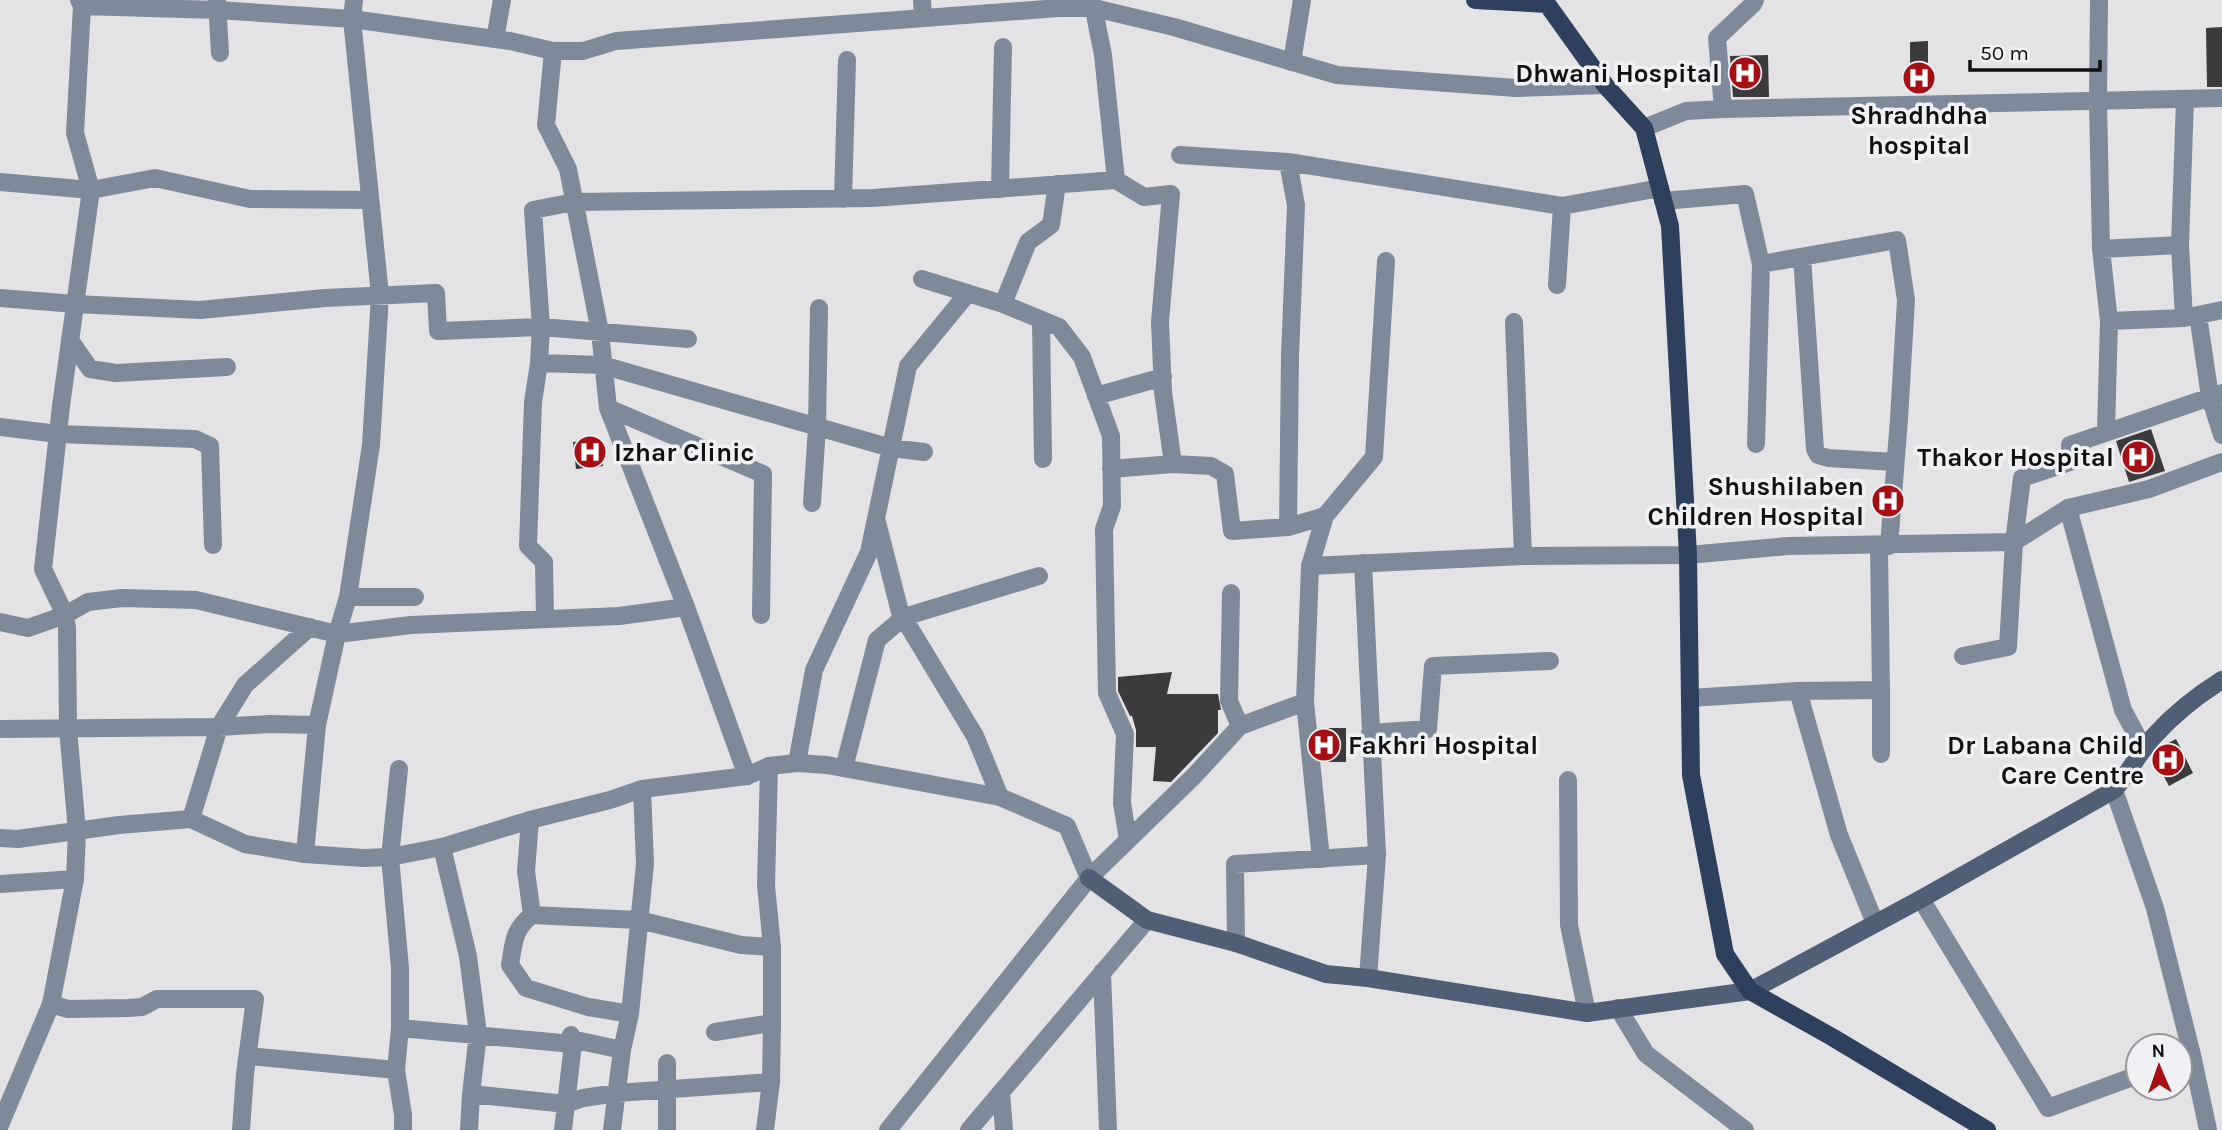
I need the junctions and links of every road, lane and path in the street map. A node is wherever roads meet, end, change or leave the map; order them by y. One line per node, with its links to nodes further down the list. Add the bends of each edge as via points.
1 (354, 0): 12 (street)
2 (502, 0): 13 (street)
3 (1302, 0): 18 (street)
4 (1475, 0): 7 (main road)
5 (1755, 0): 23 (street, via 1717,38)
6 (2099, 0): 22 (street)
7 (1547, 2): 19 (main road)
8 (80, 3): 10 (street); 31 (street, via 75,133)
9 (1093, 4): 11 (street); 18 (street); 27 (street)
10 (217, 5): 12 (street); 16 (street)
11 (923, 9): 15 (street)
12 (352, 19): 13 (street); 34 (street)
13 (495, 39): 15 (street)
14 (1003, 47): 30 (street)
15 (553, 51): 35 (street, via 545,125 568,169)
16 (220, 53)
17 (847, 60): 33 (street)
18 (1292, 62): 19 (street, via 1337,75 1516,88)
19 (1605, 85): 24 (main road)
20 (2222, 98): 21 (street)
21 (2185, 99): 22 (street); 37 (street)
22 (2098, 101): 23 (street); 38 (street)
23 (1723, 109): 24 (street, via 1686,111)
24 (1644, 128): 32 (main road)
25 (1180, 155): 26 (street)
26 (1288, 162): 36 (street); 83 (street, via 1296,205)
27 (1116, 180): 29 (street); 62 (street, via 1144,197 1171,194 1160,323)
28 (0, 182): 31 (street)
29 (1057, 184): 30 (street); 48 (street, via 1051,225 1028,242)
30 (1000, 189): 33 (street)
31 (91, 190): 34 (street, via 155,178 250,199); 47 (street)
32 (1662, 195): 36 (street); 41 (street, via 1745,194); 87 (main road, via 1670,226)
33 (844, 199): 35 (street)
34 (370, 201): 45 (street)
35 (574, 202): 55 (street, via 533,210); 56 (street)
36 (1562, 206): 43 (street)
37 (2180, 245): 38 (street); 51 (street)
38 (2101, 248): 53 (street)
39 (1802, 257): 41 (street); 75 (street, via 1815,449 1828,458); 75 (street, via 1897,240 1906,300)
40 (1386, 261): 81 (street, via 1374,457)
41 (1761, 264): 71 (street)
42 (922, 279): 44 (street)
43 (1557, 285)
44 (968, 293): 48 (street); 72 (street, via 908,366)
45 (380, 295): 47 (street, via 200,310); 55 (street, via 436,293 438,331); 93 (street, via 371,445)
46 (0, 298): 47 (street)
47 (75, 304): 58 (street)
48 (1003, 304): 52 (street)
49 (819, 308): 67 (street)
50 (2222, 310): 51 (street)
51 (2191, 316): 53 (street); 63 (street)
52 (1041, 320): 64 (street, via 1059,327 1082,357); 74 (street)
53 (2109, 321): 68 (street)
54 (1514, 323): 88 (street)
55 (541, 327): 56 (street); 59 (street)
56 (600, 332): 57 (street); 60 (street)
57 (688, 339)
58 (70, 340): 61 (street, via 90,369 116,373); 69 (street)
59 (539, 363): 60 (street); 99 (street, via 533,401 528,546 544,562)
60 (602, 365): 65 (street); 67 (street)
61 (227, 367)
62 (1163, 377): 64 (street); 77 (street)
63 (2216, 395): 68 (street); 70 (street)
64 (1096, 396): 78 (street, via 1111,436)
65 (608, 408): 95 (street); 97 (street, via 763,474)
66 (0, 427): 69 (street)
67 (817, 427): 72 (street); 79 (street)
68 (2106, 431): 84 (street, via 2070,444 2070,462 2022,478)
69 (58, 434): 85 (street, via 195,439 210,446); 96 (street, via 43,569)
70 (2222, 435)
71 (1756, 444)
72 (891, 448): 73 (street); 82 (street)
73 (924, 452)
74 (1042, 459)
75 (1895, 462): 86 (street)
76 (2222, 462): 80 (street, via 2150,489)
77 (1173, 464): 78 (street); 83 (street, via 1211,466 1225,474 1232,531)
78 (1111, 469): 131 (street, via 1111,506 1104,529 1107,693 1125,734 1122,803)
79 (812, 503)
80 (2068, 508): 84 (street); 116 (street, via 2123,710)
81 (1325, 516): 83 (street); 90 (street)
82 (876, 518): 98 (street); 118 (street, via 869,552 814,670)
83 (1288, 527)
84 (2014, 542): 86 (street); 103 (street, via 2008,647)
85 (214, 545)
86 (1884, 546): 87 (street, via 1788,546); 106 (street)
87 (1689, 555): 88 (street); 108 (main road)
88 (1523, 556): 89 (street)
89 (1363, 564): 90 (street); 115 (street)
90 (1310, 566): 109 (street)
91 (1039, 576): 98 (street)
92 (1231, 593): 111 (street, via 1229,701)
93 (348, 597): 94 (street); 102 (street)
94 (415, 597)
95 (686, 607): 99 (street); 122 (street)
96 (65, 615): 100 (street, via 28,628); 101 (street, via 88,602 122,598 196,600); 114 (street)
97 (761, 615)
98 (904, 617): 120 (street, via 877,640); 126 (street, via 975,736)
99 (545, 619): 102 (street, via 411,625)
100 (0, 622)
101 (310, 627): 102 (street); 112 (street, via 245,685)
102 (337, 634): 110 (street)
103 (1964, 656)
104 (1550, 661): 115 (street, via 1433,666 1428,729)
105 (2222, 680): 116 (main road, via 2183,709)
106 (1881, 690): 107 (street); 117 (street)
107 (1798, 691): 108 (street); 144 (street, via 1839,835)
108 (1690, 698): 149 (main road, via 1691,775 1725,954)
109 (1306, 702): 111 (street); 136 (street)
110 (317, 724): 112 (street); 133 (street)
111 (1240, 726): 131 (street)
112 (219, 727): 114 (street); 127 (street)
113 (0, 729): 114 (street)
114 (68, 729): 129 (street)
115 (1370, 733): 134 (street)
116 (2144, 749): 125 (main road)
117 (1881, 754)
118 (797, 764): 119 (street); 120 (street)
119 (769, 766): 122 (street); 146 (street, via 766,885)
120 (844, 768): 126 (street)
121 (399, 769): 135 (street)
122 (747, 776): 124 (street)
123 (1568, 780): 152 (street, via 1569,925)
124 (642, 789): 128 (street); 142 (street, via 645,864)
125 (2115, 789): 140 (main road); 157 (street, via 2155,908)
126 (1000, 797): 137 (street, via 1066,825)
127 (191, 819): 129 (street); 133 (street, via 245,844)
128 (530, 820): 132 (street); 141 (street, via 526,871)
129 (77, 831): 130 (street); 138 (street)
130 (0, 838)
131 (1128, 840): 137 (street)
132 (442, 847): 135 (street); 158 (street, via 468,956)
133 (305, 854): 135 (street)
134 (1377, 855): 136 (street); 148 (street)
135 (390, 857): 155 (street, via 400,968)
136 (1321, 859): 145 (street, via 1235,864)
137 (1089, 878): 143 (main road); 181 (street)
138 (75, 879): 139 (street); 150 (street)
139 (0, 884)
140 (1921, 899): 144 (main road); 164 (street, via 2048,1108)
141 (532, 915): 142 (street); 153 (street, via 514,938 510,965 526,988)
142 (639, 920): 146 (street, via 741,945); 153 (street)
143 (1147, 920): 145 (main road); 147 (street)
144 (1875, 923): 149 (main road)
145 (1236, 943): 148 (main road, via 1326,974)
146 (772, 947): 154 (street)
147 (1102, 972): 168 (street); 184 (street)
148 (1368, 978): 152 (main road)
149 (1750, 991): 151 (main road); 186 (main road)
150 (51, 1004): 161 (street, via 68,1009 128,1008 157,999 255,999); 172 (street)
151 (1618, 1008): 152 (main road); 185 (street, via 1646,1055)
152 (1587, 1013)
153 (630, 1014): 160 (street)
154 (772, 1023): 156 (street); 165 (street)
155 (400, 1028): 158 (street); 163 (street)
156 (715, 1032)
157 (2181, 1032)
158 (478, 1034): 159 (street); 170 (street)
159 (572, 1039): 160 (street); 171 (street)
160 (622, 1050): 169 (street)
161 (249, 1056): 163 (street); 174 (street)
162 (667, 1063): 167 (street)
163 (396, 1070): 175 (street)
164 (2124, 1080)
165 (771, 1082): 167 (street); 180 (street)
166 (2194, 1083): 173 (street)
167 (667, 1090): 169 (street); 179 (street)
168 (1001, 1092): 182 (street); 183 (street)
169 (617, 1093): 171 (street); 178 (street)
170 (471, 1094): 171 (street); 176 (street)
171 (566, 1104): 177 (street)
172 (0, 1125)
173 (2208, 1126)
174 (241, 1130)
175 (403, 1130)
176 (469, 1130)
177 (563, 1130)
178 (612, 1130)
179 (667, 1130)
180 (765, 1130)
181 (888, 1130)
182 (969, 1130)
183 (1004, 1130)
184 (1108, 1130)
185 (1745, 1130)
186 (1987, 1130)

